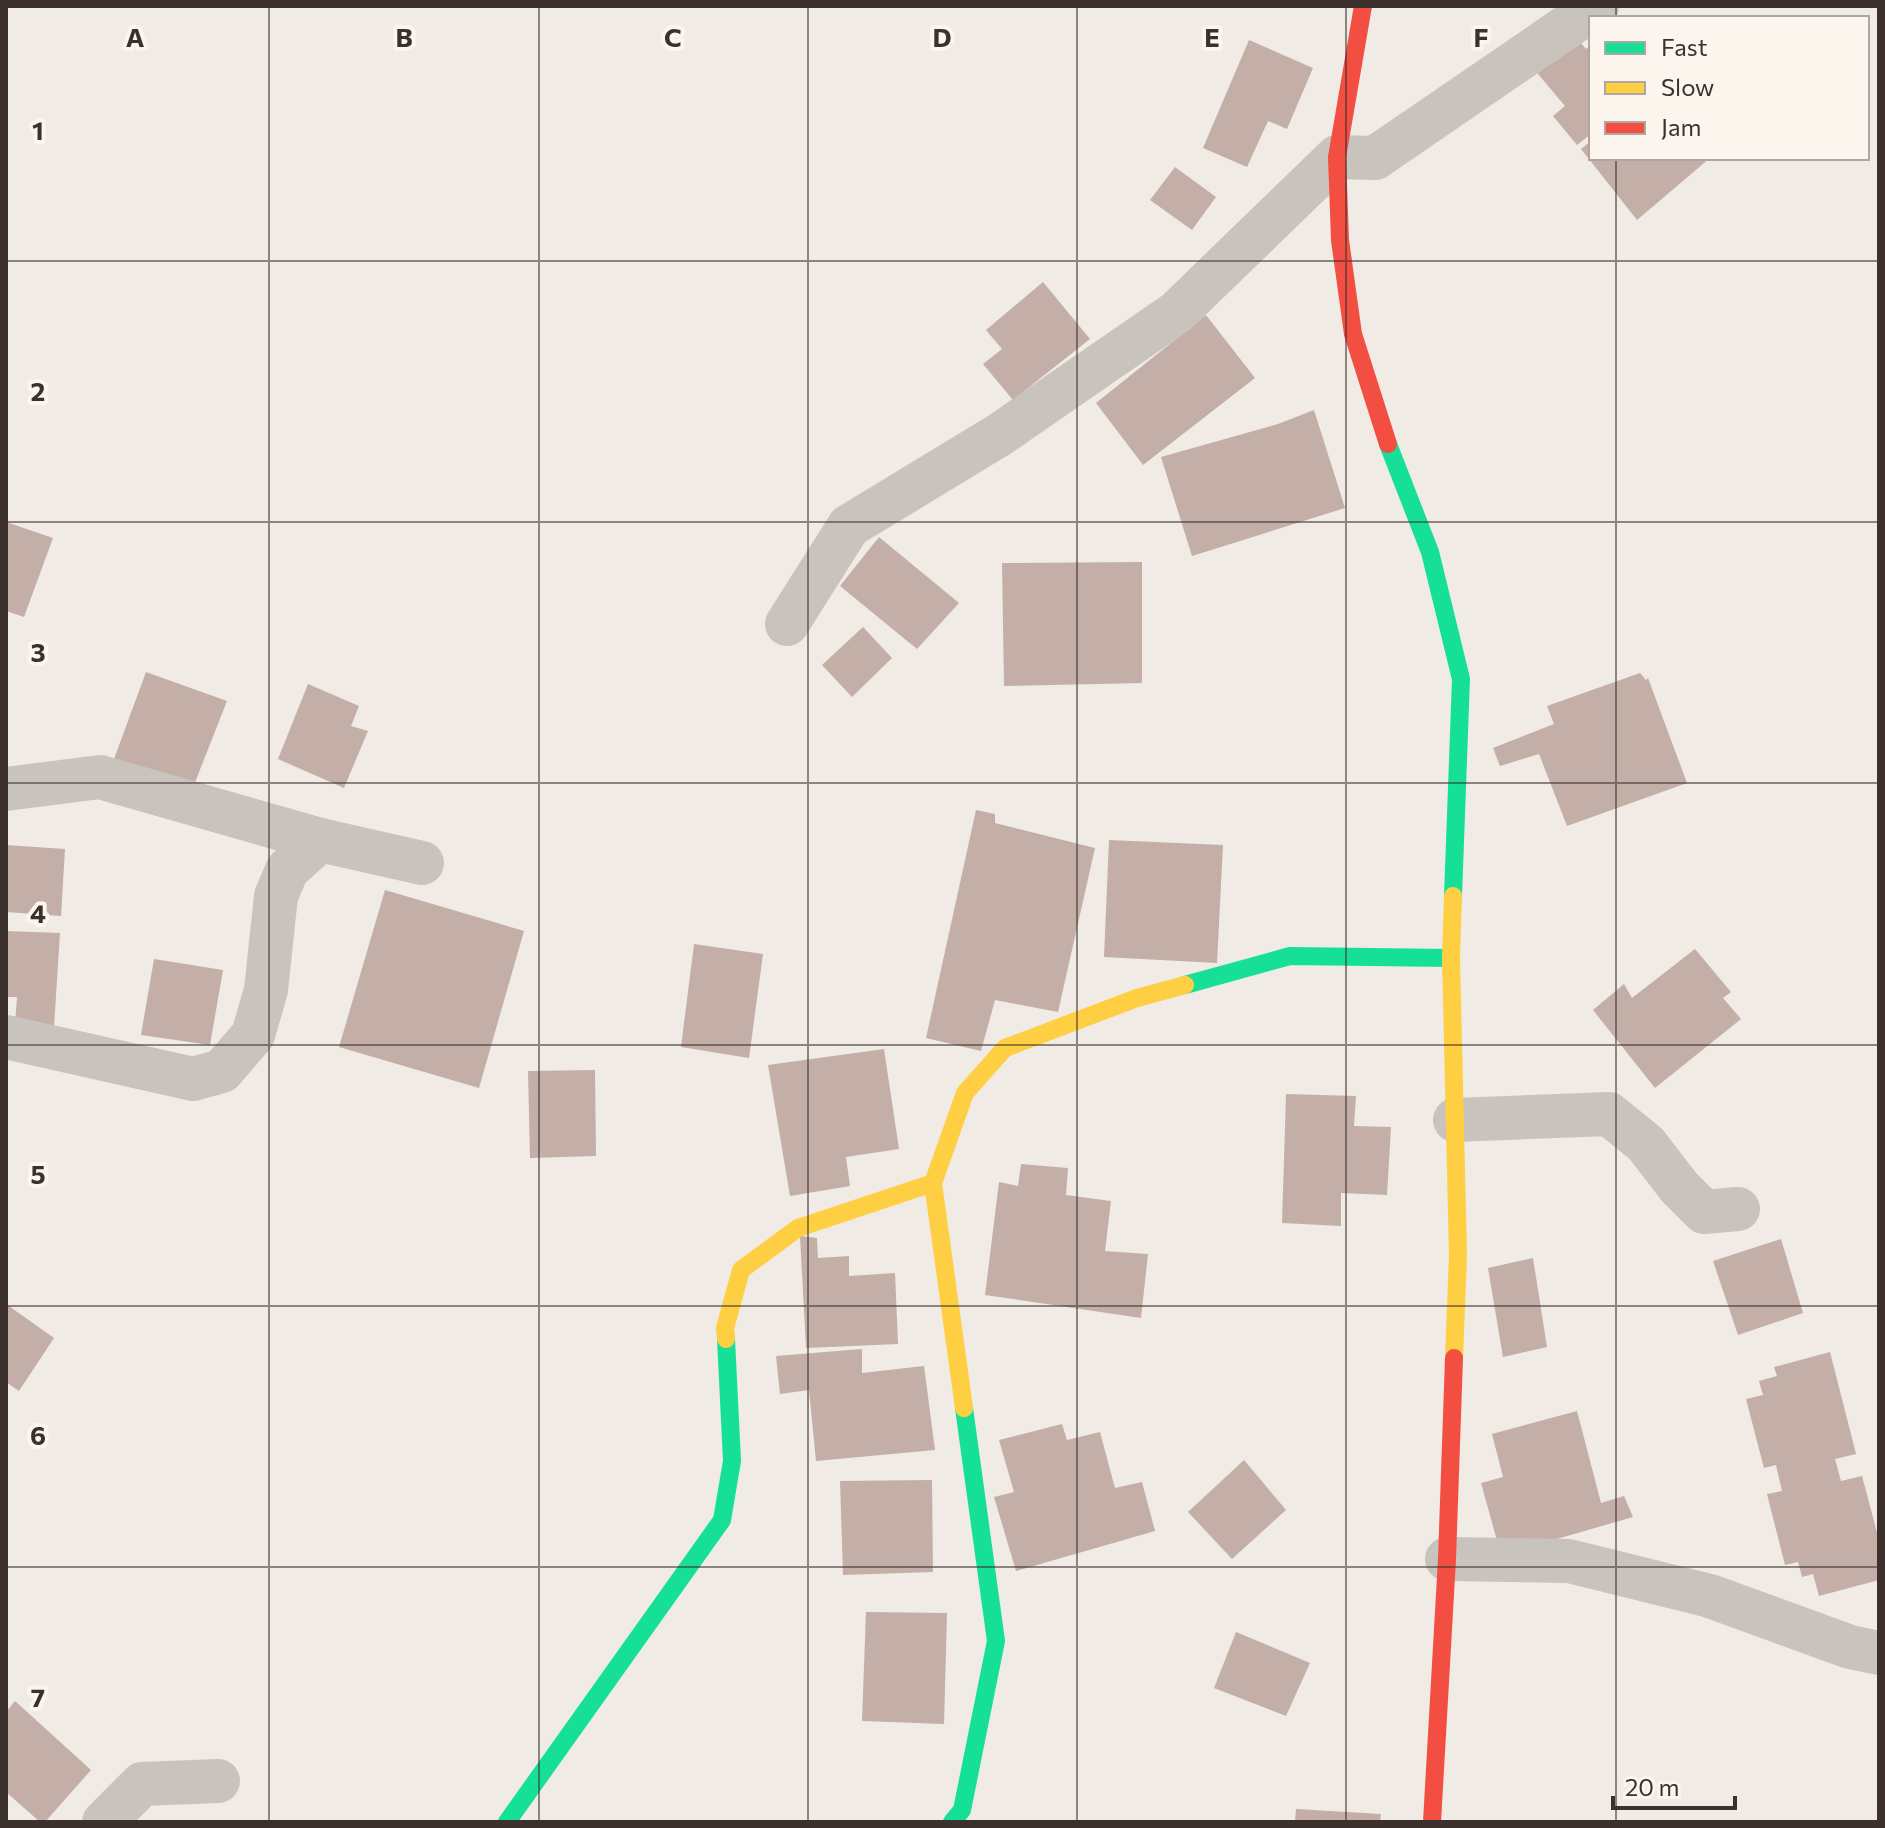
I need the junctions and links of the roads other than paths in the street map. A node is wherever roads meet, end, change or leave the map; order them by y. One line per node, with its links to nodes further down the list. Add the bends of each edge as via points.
1 (1363, 6): 3 (street)
2 (1597, 6): 3 (street, via 1375,158)
3 (1337, 157): 4 (street, via 1177,312 999,435 849,526); 8 (street, via 1340,240 1353,334 1430,552 1461,679)
4 (787, 624)
5 (6, 789): 6 (street, via 100,777)
6 (320, 840): 7 (street); 9 (street, via 287,870 276,896 266,990 253,1035 222,1071 193,1079)
7 (422, 863)
8 (1451, 958): 10 (street); 11 (street, via 1290,956 1137,998 1005,1048 965,1093)
9 (6, 1037)
10 (1455, 1120): 12 (street, via 1609,1114 1646,1144 1704,1212); 13 (street, via 1458,1255)
11 (933, 1183): 17 (street, via 798,1228 741,1270 725,1328 732,1461 722,1520); 18 (street, via 996,1641 962,1810)
12 (1738, 1209)
13 (1447, 1559): 14 (street, via 1569,1561 1710,1596); 19 (street)
14 (1879, 1653)
15 (218, 1781): 16 (street, via 142,1784)
16 (104, 1822)
17 (507, 1822)
18 (952, 1822)
19 (1432, 1822)

